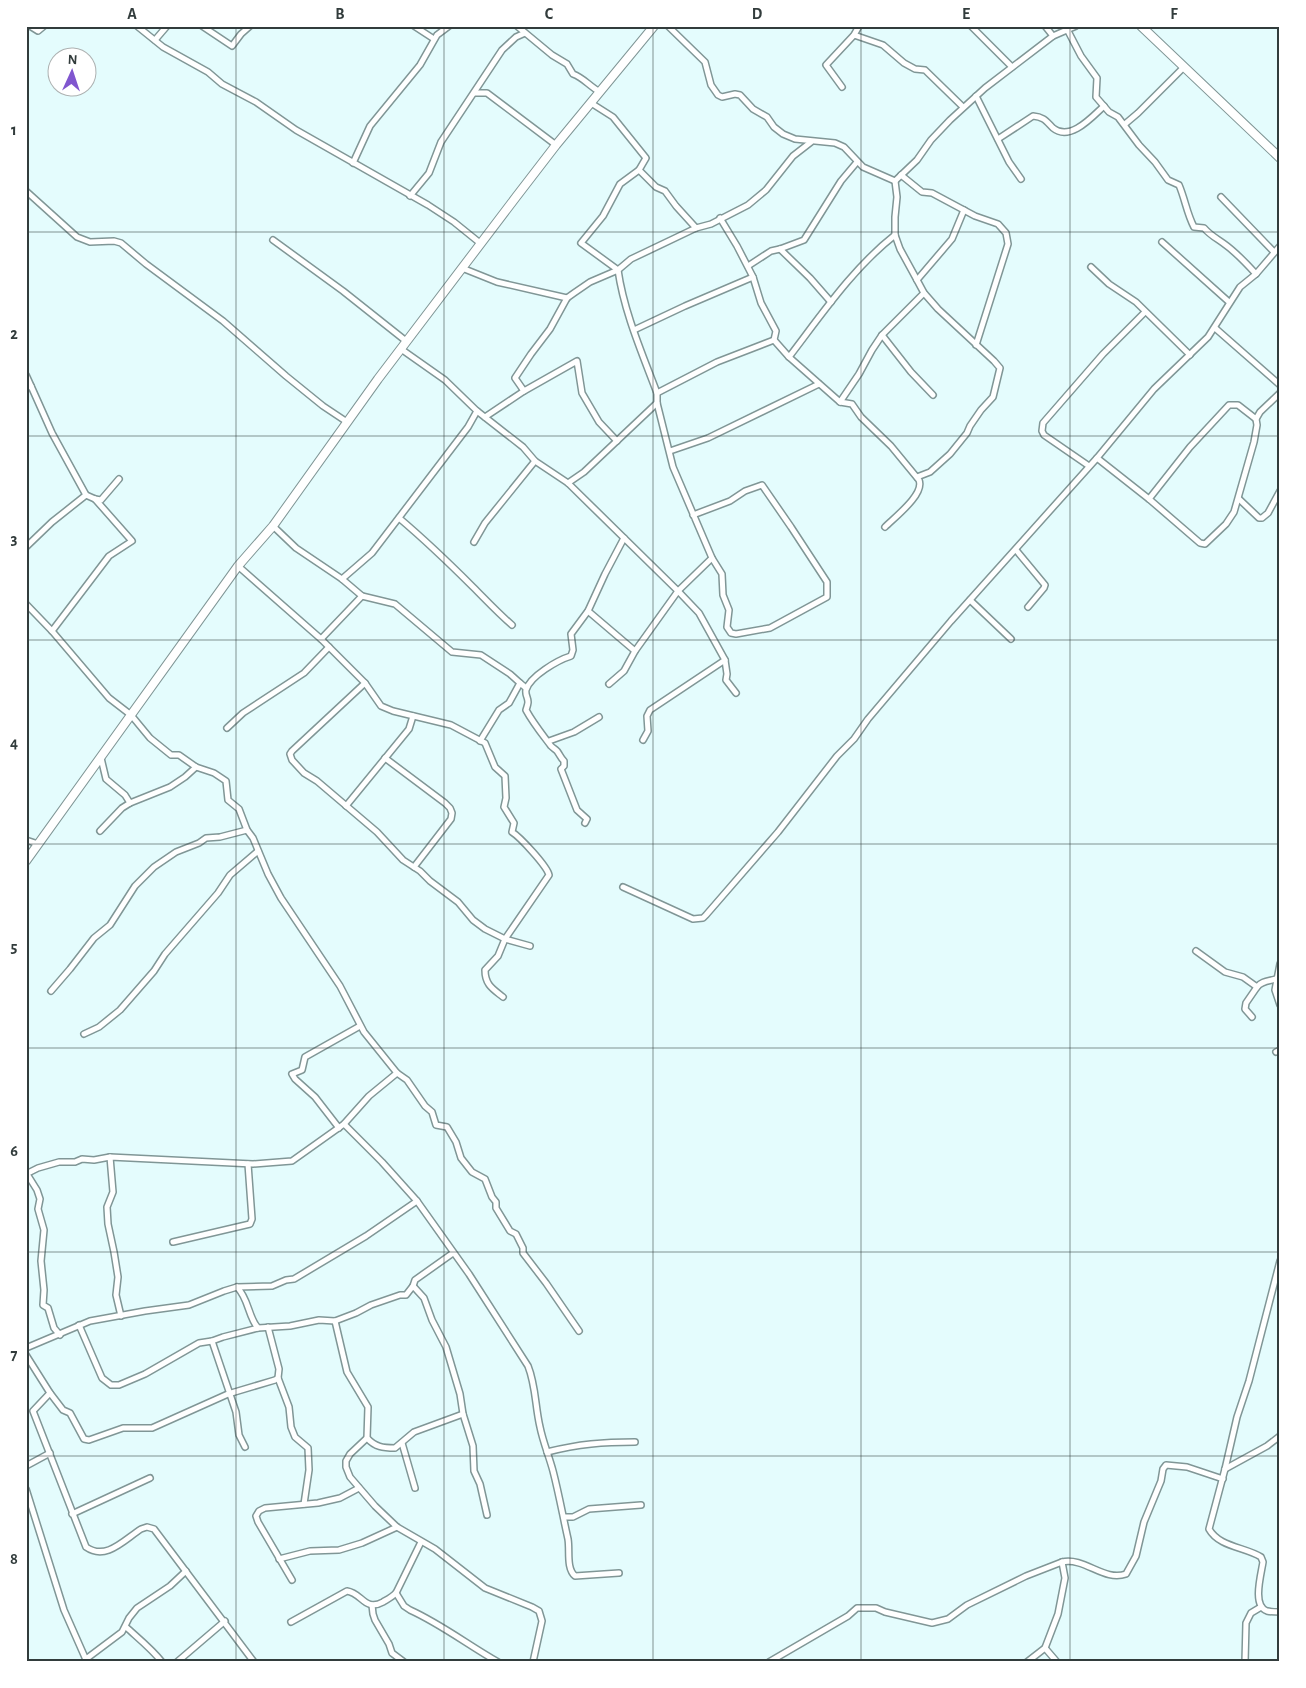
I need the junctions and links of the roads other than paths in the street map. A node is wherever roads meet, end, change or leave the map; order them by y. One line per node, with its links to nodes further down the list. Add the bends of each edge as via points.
1 (30, 26): 2 (street, via 38,31)
2 (44, 26)
3 (137, 26): 21 (street)
4 (167, 26): 21 (street)
5 (202, 26): 6 (street, via 232,46)
6 (250, 26)
7 (414, 26): 22 (street)
8 (449, 26): 22 (street)
9 (517, 26): 18 (street)
10 (654, 26): 26 (main road)
11 (668, 26): 34 (street, via 705,62 718,95 740,95 777,130)
12 (859, 26): 19 (street)
13 (972, 26): 23 (street)
14 (1045, 26): 20 (street)
15 (1076, 26): 17 (street)
16 (1141, 26): 24 (main road)
17 (1068, 30): 20 (street); 30 (street, via 1097,78 1096,97)
18 (525, 33): 26 (street, via 567,64 573,74 584,78); 27 (street, via 502,50)
19 (854, 36): 25 (street, via 826,65); 31 (street, via 883,45 904,63 925,70)
20 (1053, 36): 23 (street)
21 (155, 40): 38 (street)
22 (434, 40): 38 (street, via 420,65 370,126)
23 (1012, 67): 28 (street)
24 (1184, 67): 32 (street); 36 (main road)
25 (842, 87)
26 (600, 92): 29 (main road)
27 (475, 93): 35 (street, via 487,93); 44 (street, via 441,142 429,173)
28 (976, 96): 31 (street); 33 (street)
29 (590, 103): 35 (main road); 39 (street, via 613,117 646,158)
30 (1104, 106): 32 (street); 33 (street, via 1071,131 1054,129 1040,116 1034,116)
31 (963, 107): 40 (street)
32 (1124, 124): 60 (street, via 1168,180 1180,186 1194,227 1204,228 1209,235 1223,242)
33 (998, 139): 41 (street)
34 (811, 142): 37 (street, via 835,143 844,147); 47 (street, via 792,156 758,198)
35 (556, 145): 52 (main road)
36 (1280, 158)
37 (857, 162): 42 (street); 54 (street, via 804,240)
38 (353, 163): 44 (street)
39 (639, 170): 48 (street, via 664,191); 59 (street, via 620,184 603,216 581,243)
40 (901, 175): 42 (street); 46 (street, via 918,190)
41 (1020, 179)
42 (895, 180): 49 (street)
43 (26, 191): 90 (street, via 77,237 90,242 121,243 224,321 286,376)
44 (410, 196): 52 (street, via 454,222)
45 (1221, 197): 55 (street)
46 (964, 210): 62 (street, via 952,239); 73 (street, via 998,224 1006,233 1008,244)
47 (720, 218): 48 (street); 56 (street)
48 (696, 228): 59 (street, via 631,259)
49 (896, 235): 62 (street); 65 (street, via 879,248)
50 (273, 240): 72 (street)
51 (1162, 242): 66 (street)
52 (480, 243): 58 (main road)
53 (1280, 246): 55 (street)
54 (780, 249): 56 (street); 65 (street)
55 (1274, 252): 60 (street)
56 (748, 266): 61 (street)
57 (1091, 267): 67 (street)
58 (462, 268): 64 (street, via 497,282); 72 (main road)
59 (618, 270): 64 (street, via 590,282); 69 (street)
60 (1256, 274): 66 (street)
61 (753, 277): 69 (street); 71 (street, via 761,303 776,331)
62 (917, 280): 63 (street)
63 (924, 293): 70 (street); 73 (street)
64 (567, 298): 81 (street, via 550,330 516,378)
65 (831, 302): 76 (street)
66 (1229, 302): 68 (street)
67 (1145, 312): 75 (street); 95 (street, via 1103,354 1043,423 1044,435)
68 (1215, 328): 75 (street); 79 (street)
69 (634, 330): 82 (street)
70 (882, 335): 84 (street); 85 (street)
71 (774, 340): 76 (street); 82 (street, via 717,362)
72 (406, 341): 74 (main road)
73 (976, 345): 96 (street, via 1000,368 993,397 950,454 930,472)
74 (401, 349): 87 (street, via 445,380); 90 (main road)
75 (1190, 355): 93 (street, via 1154,389)
76 (789, 356): 78 (street)
77 (26, 376): 80 (street)
78 (819, 384): 85 (street); 92 (street, via 708,438)
79 (1280, 385)
80 (29, 387): 100 (street)
81 (524, 391): 88 (street); 91 (street, via 577,360 582,393 599,422)
82 (657, 393): 86 (street)
83 (1280, 393): 89 (street)
84 (933, 395)
85 (840, 402): 96 (street, via 852,404)
86 (657, 403): 91 (street); 92 (street)
87 (477, 411): 88 (street); 105 (street)
88 (485, 417): 94 (street, via 523,447)
89 (1256, 419): 102 (street, via 1238,405 1229,406 1198,437); 103 (street, via 1254,442)
90 (347, 422): 106 (main road)
91 (617, 440): 98 (street)
92 (670, 451): 104 (street, via 673,467)
93 (1097, 458): 95 (street); 102 (street)
94 (535, 461): 98 (street); 109 (street, via 485,523)
95 (1089, 466): 111 (street)
96 (916, 477): 107 (street, via 921,484 919,491)
97 (119, 479): 101 (street, via 101,500)
98 (568, 483): 108 (street)
99 (1280, 491): 103 (street, via 1262,518)
100 (86, 495): 101 (street); 110 (street)
101 (95, 499): 122 (street, via 132,541 109,556)
102 (1149, 499): 103 (street, via 1205,544 1226,524)
103 (1239, 499)
104 (693, 515): 112 (street); 112 (street, via 762,485 827,582 827,597 770,628 731,633 727,627 729,610 723,595 722,574)
105 (399, 518): 114 (street, via 372,553); 121 (street)
106 (273, 526): 113 (main road); 114 (street, via 296,548)
107 (885, 527)
108 (624, 538): 115 (street); 120 (street)
109 (474, 542)
110 (26, 547)
111 (1016, 550): 117 (street); 119 (street, via 1045,585)
112 (712, 558): 115 (street)
113 (238, 566): 123 (street); 133 (main road)
114 (342, 579): 116 (street)
115 (678, 591): 126 (street); 127 (street, via 699,613)
116 (362, 596): 123 (street); 129 (street, via 395,604 452,652 481,655)
117 (970, 600): 124 (street); 153 (street, via 703,918 693,919)
118 (26, 604): 122 (street)
119 (1028, 608)
120 (588, 611): 126 (street); 131 (street, via 571,634 571,656 538,674)
121 (512, 625)
122 (52, 630): 133 (street, via 109,698)
123 (321, 639): 125 (street)
124 (1011, 639)
125 (329, 647): 128 (street); 136 (street, via 304,673 243,713)
126 (635, 651): 130 (street, via 624,671)
127 (725, 660): 132 (street, via 726,680); 138 (street, via 650,710 648,731)
128 (365, 683): 134 (street, via 381,706); 144 (street, via 290,754 304,773)
129 (520, 683): 131 (street); 137 (street)
130 (609, 684)
131 (526, 688): 139 (street, via 529,700 526,710 536,728)
132 (736, 693)
133 (132, 715): 140 (main road); 142 (street, via 150,738 171,755 178,755)
134 (413, 716): 137 (street, via 451,725); 141 (street, via 409,729)
135 (599, 717): 139 (street, via 574,732)
136 (227, 728)
137 (480, 740): 154 (street, via 485,743 495,767 505,776 504,807 514,823 512,832 519,836 549,875)
138 (642, 740)
139 (549, 741): 145 (street, via 564,761 562,774 577,810 587,819)
140 (100, 758): 143 (street, via 106,779); 149 (main road)
141 (385, 758): 144 (street); 152 (street, via 445,803 452,813)
142 (196, 767): 143 (street, via 170,787); 146 (street, via 226,781 228,800 239,809)
143 (130, 802): 147 (street)
144 (346, 806): 152 (street)
145 (585, 823)
146 (247, 830): 150 (street); 160 (street, via 206,838 154,867 135,886 110,925 94,938)
147 (100, 831)
148 (26, 840): 149 (street)
149 (38, 844): 151 (main road)
150 (258, 851): 164 (street, via 281,898 340,986); 165 (street, via 230,875 125,1005 109,1020)
151 (26, 861)
152 (414, 867): 154 (street, via 458,902 473,920)
153 (622, 887)
154 (505, 939): 155 (street); 161 (street, via 498,956 485,970 489,987)
155 (530, 946)
156 (1196, 951): 159 (street, via 1225,972 1242,977)
157 (1280, 964): 158 (street)
158 (1276, 979): 159 (street, via 1259,984); 162 (street, via 1275,990)
159 (1257, 988): 163 (street, via 1246,1003)
160 (51, 991)
161 (503, 997)
162 (1280, 1005)
163 (1252, 1017)
164 (360, 1026): 166 (street); 168 (street, via 305,1057 302,1070 292,1074)
165 (84, 1034)
166 (398, 1073): 167 (street, via 373,1092); 183 (street, via 432,1112 436,1125 447,1127 461,1158 472,1172 485,1180 496,1208 510,1231 516,1234 523,1253)
167 (344, 1124): 168 (street); 172 (street)
168 (339, 1128): 170 (street, via 292,1161)
169 (110, 1157): 170 (street); 171 (street, via 59,1162); 178 (street, via 114,1192 107,1207 108,1224)
170 (248, 1164): 173 (street, via 250,1224)
171 (27, 1174): 184 (street, via 40,1199 38,1208 44,1230 41,1261 43,1306 48,1308 54,1328)
172 (417, 1201): 174 (street); 177 (street, via 294,1280 272,1286)
173 (173, 1242)
174 (454, 1253): 176 (street, via 420,1276); 197 (street, via 528,1366 533,1377)
175 (1280, 1261): 200 (street, via 1232,1435)
176 (413, 1286): 179 (street, via 406,1295 371,1305); 191 (street, via 424,1298 446,1347)
177 (237, 1287): 178 (street, via 189,1305); 182 (street)
178 (121, 1316): 180 (street)
179 (335, 1321): 181 (street); 193 (street, via 348,1372 368,1407)
180 (79, 1326): 184 (street); 185 (street, via 102,1378 114,1386 146,1374 194,1345)
181 (268, 1327): 182 (street); 188 (street, via 279,1369)
182 (258, 1328): 185 (street)
183 (579, 1332)
184 (60, 1335): 186 (street)
185 (212, 1341): 190 (street)
186 (26, 1348)
187 (26, 1355): 189 (street)
188 (278, 1378): 190 (street); 206 (street, via 288,1407 290,1427 308,1448 309,1470)
189 (50, 1394): 190 (street, via 63,1410 70,1413 86,1441 123,1428 152,1428); 198 (street, via 32,1412)
190 (228, 1394): 196 (street)
191 (463, 1414): 195 (street, via 414,1432); 209 (street)
192 (1280, 1436): 200 (street)
193 (367, 1438): 195 (street, via 386,1448 395,1448); 203 (street, via 346,1461 350,1477)
194 (636, 1442): 197 (street, via 600,1442)
195 (402, 1443): 204 (street)
196 (245, 1447)
197 (547, 1452): 210 (street)
198 (50, 1453): 199 (street); 208 (street)
199 (26, 1466)
200 (1226, 1469): 202 (street)
201 (150, 1478): 208 (street)
202 (1223, 1479): 214 (street, via 1187,1467 1166,1465 1144,1522 1136,1556 1126,1574 1109,1575 1081,1563); 220 (street, via 1209,1529 1212,1536 1262,1557 1258,1600)
203 (359, 1488): 206 (street, via 340,1498); 211 (street)
204 (415, 1488)
205 (26, 1489): 226 (street, via 64,1610)
206 (304, 1504): 213 (street, via 258,1511 258,1522)
207 (641, 1505): 210 (street, via 589,1509 573,1517)
208 (72, 1514): 215 (street, via 86,1547 92,1551 106,1552 147,1527 154,1529)
209 (487, 1515)
210 (564, 1517): 216 (street, via 571,1573 575,1576)
211 (397, 1527): 212 (street); 213 (street, via 362,1544)
212 (421, 1542): 218 (street); 232 (street, via 485,1588 539,1611 542,1621)
213 (279, 1559): 217 (street)
214 (1062, 1562): 225 (street, via 1065,1578 1058,1614); 233 (street, via 1026,1576 948,1618 932,1623 876,1608 857,1608)
215 (186, 1571): 222 (street); 224 (street, via 137,1608)
216 (619, 1573)
217 (292, 1580)
218 (396, 1593): 219 (street, via 376,1606); 231 (street, via 404,1606)
219 (372, 1605): 223 (street, via 347,1591); 230 (street, via 372,1614 392,1653)
220 (1261, 1607): 221 (street); 236 (street, via 1251,1613 1246,1623)
221 (1280, 1612)
222 (225, 1621): 228 (street); 229 (street)
223 (291, 1622)
224 (126, 1627): 226 (street); 227 (street)
225 (1045, 1648): 234 (street); 235 (street)
226 (86, 1661)
227 (162, 1662)
228 (177, 1662)
229 (254, 1662)
230 (404, 1662)
231 (498, 1662)
232 (533, 1662)
233 (769, 1662)
234 (1028, 1662)
235 (1057, 1662)
236 (1245, 1662)

